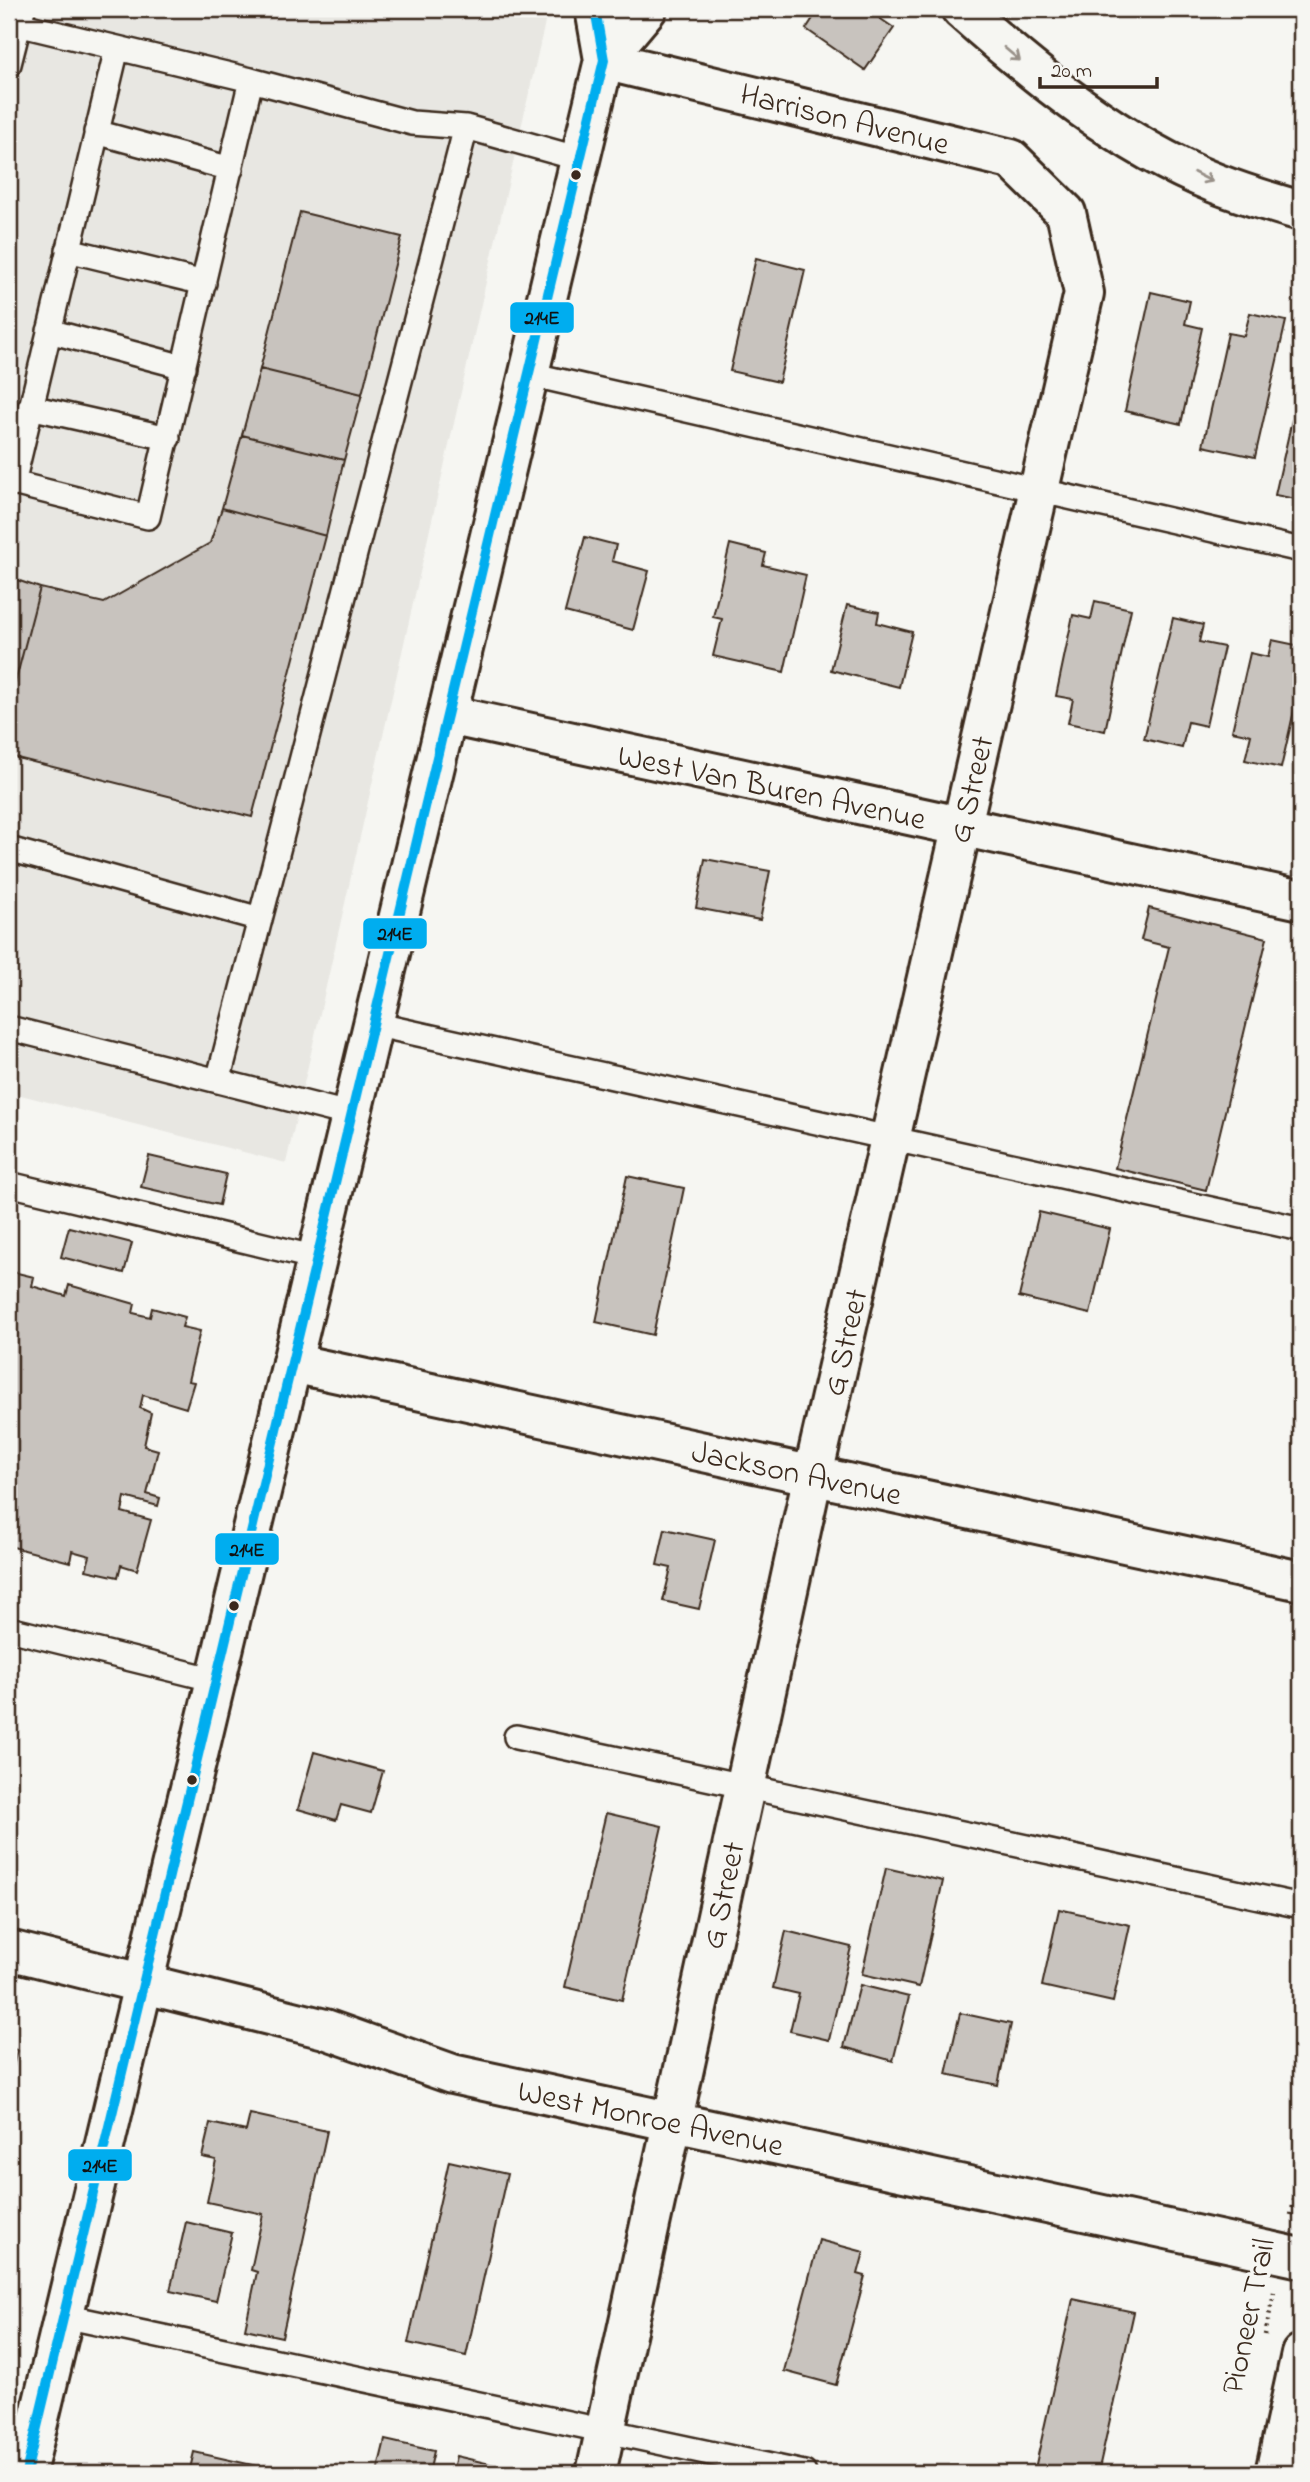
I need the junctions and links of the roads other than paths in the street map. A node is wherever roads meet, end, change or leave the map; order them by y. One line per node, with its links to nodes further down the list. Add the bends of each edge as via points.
1 (595, 9): 6 (street)
2 (647, 9): 6 (street)
3 (961, 9): 13 (street, one-way to 13, via 1086,111 1144,147 1214,182)
4 (17, 18): 5 (lane); 7 (lane)
5 (117, 48): 8 (lane); 10 (lane)
6 (604, 60): 11 (street); 14 (street, Harrison Avenue, via 1011,159)
7 (9, 64)
8 (251, 80): 9 (lane, via 412,123); 12 (lane)
9 (466, 127): 11 (lane); 29 (lane)
10 (96, 132): 12 (lane); 15 (lane)
11 (580, 159): 19 (street)
12 (230, 169): 16 (lane)
13 (1301, 211)
14 (1066, 213): 23 (street, G Street, via 1084,293)
15 (68, 250): 16 (lane); 17 (lane)
16 (204, 283): 18 (lane)
17 (48, 331): 18 (lane); 20 (lane)
18 (184, 367): 21 (lane)
19 (529, 374): 23 (lane); 25 (street)
20 (30, 407): 21 (lane); 22 (lane)
21 (168, 439): 22 (lane, via 148,517)
22 (11, 483)
23 (1038, 491): 24 (lane); 26 (street, G Street)
24 (1301, 550)
25 (447, 715): 26 (street, West Van Buren Avenue); 30 (street)
26 (961, 827): 28 (street, West Van Buren Avenue); 34 (street, G Street)
27 (9, 849): 29 (lane)
28 (1301, 900)
29 (260, 919): 32 (lane)
30 (373, 1024): 33 (street); 34 (lane)
31 (9, 1028): 32 (lane)
32 (218, 1081): 33 (lane)
33 (352, 1115): 37 (street)
34 (890, 1138): 36 (lane); 39 (street, G Street)
35 (9, 1184): 37 (lane)
36 (1301, 1229)
37 (317, 1258): 38 (street)
38 (292, 1363): 39 (street, Jackson Avenue); 42 (street)
39 (813, 1475): 40 (street, Jackson Avenue); 44 (street, G Street)
40 (1301, 1581)
41 (9, 1629): 42 (lane)
42 (216, 1680): 47 (street)
43 (516, 1737): 44 (lane)
44 (745, 1788): 45 (lane); 48 (street, G Street)
45 (1301, 1906)
46 (9, 1950): 47 (street, West Monroe Avenue)
47 (143, 1985): 48 (street, West Monroe Avenue, via 325,2029 452,2074); 50 (street)
48 (672, 2122): 49 (street, West Monroe Avenue); 52 (street, G Street)
49 (1292, 2256)
50 (64, 2316): 52 (lane); 53 (street)
51 (1301, 2354): 56 (street)
52 (606, 2430): 54 (street, G Street); 55 (lane)
53 (26, 2473)
54 (596, 2473)
55 (804, 2473)
56 (1275, 2473)

